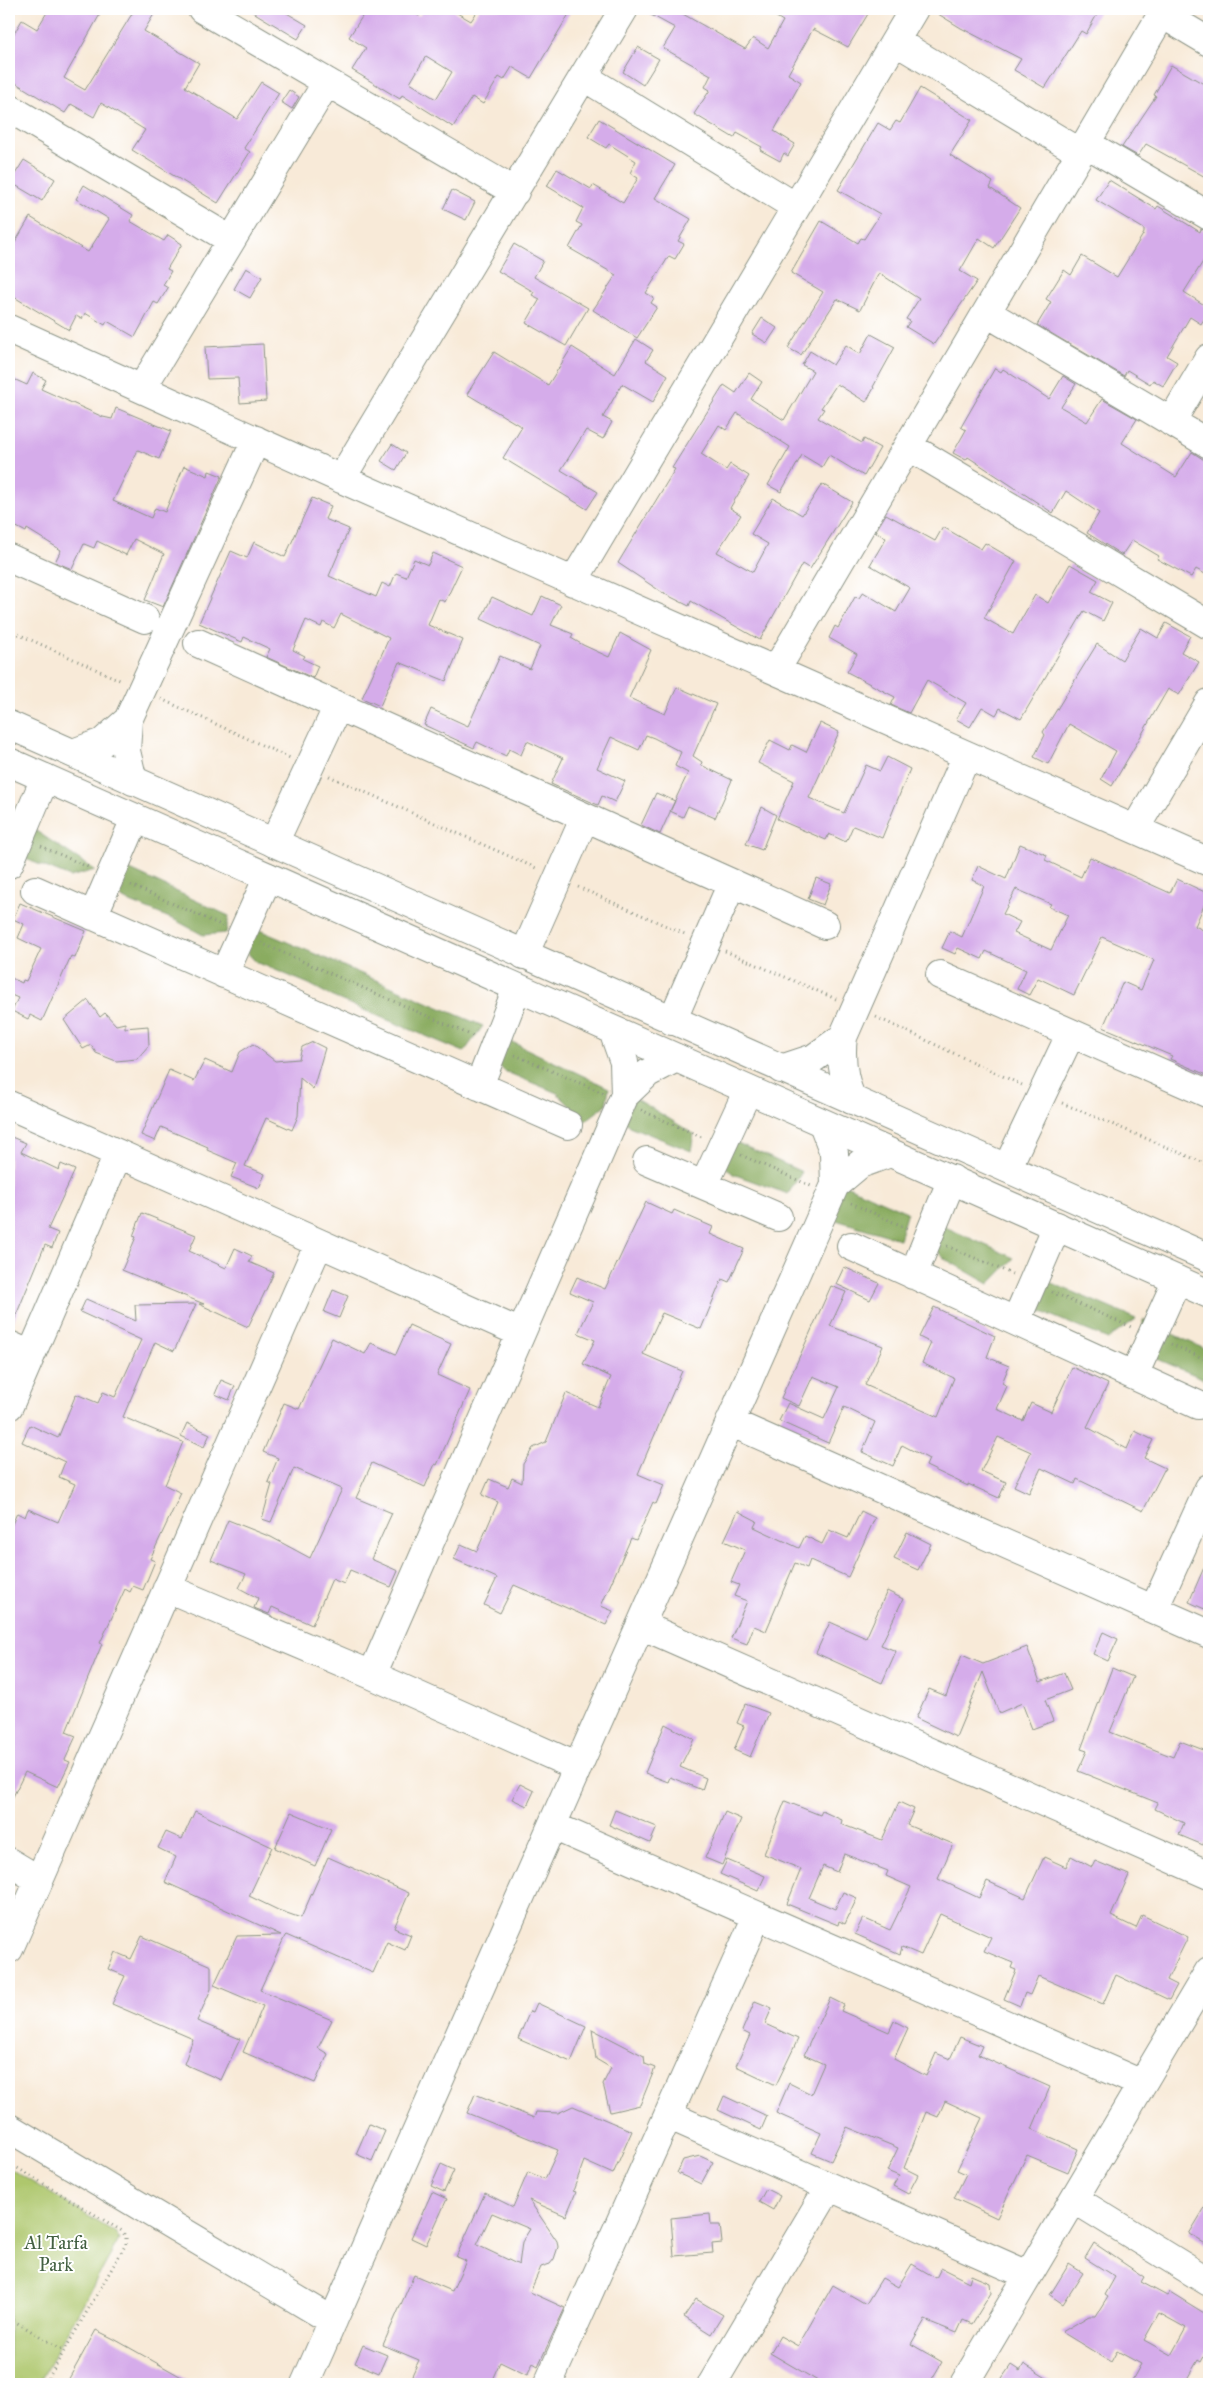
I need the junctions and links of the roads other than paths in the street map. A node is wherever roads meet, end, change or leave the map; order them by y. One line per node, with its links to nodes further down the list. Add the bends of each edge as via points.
1 (202, 9): 8 (street)
2 (624, 9): 7 (street)
3 (914, 9): 5 (street)
4 (1164, 11): 6 (street); 10 (street)
5 (895, 41): 10 (street); 12 (street)
6 (1209, 42)
7 (584, 77): 11 (street); 12 (street)
8 (327, 82): 11 (street); 14 (street)
9 (9, 108): 14 (street)
10 (1084, 149): 13 (street); 15 (street)
11 (514, 192): 23 (street)
12 (796, 207): 25 (street)
13 (1209, 216)
14 (231, 240): 18 (street)
15 (987, 313): 19 (street); 22 (street)
16 (9, 329): 18 (street)
17 (1209, 358): 19 (street)
18 (142, 388): 20 (street)
19 (1171, 422): 21 (street)
20 (256, 440): 23 (street); 32 (street)
21 (1209, 444)
22 (908, 446): 27 (street); 29 (street)
23 (341, 479): 25 (street)
24 (9, 558): 26 (street)
25 (573, 582): 29 (street)
26 (145, 619)
27 (1209, 625)
28 (198, 643): 31 (street)
29 (776, 670): 36 (street)
30 (1209, 703): 42 (street)
31 (338, 706): 40 (street); 43 (street)
32 (128, 720): 35 (street, via 104,742); 39 (street, via 126,751)
33 (9, 725): 35 (street)
34 (9, 741): 35 (street)
35 (73, 753): 39 (street)
36 (966, 757): 42 (street); 60 (street)
37 (9, 762): 38 (street)
38 (45, 778): 41 (street); 45 (street)
39 (133, 781): 43 (street)
40 (585, 817): 47 (street); 53 (street)
41 (135, 819): 46 (street); 51 (street)
42 (1134, 829): 44 (street)
43 (274, 843): 50 (street)
44 (1209, 862)
45 (9, 864)
46 (268, 877): 49 (street); 54 (street)
47 (732, 883): 52 (street); 57 (street)
48 (34, 890): 51 (street)
49 (314, 897): 50 (street, via 350,902 409,921 418,913); 56 (street)
50 (417, 906): 53 (street)
51 (93, 916): 54 (street)
52 (826, 925)
53 (524, 955): 57 (street)
54 (224, 974): 63 (street)
55 (940, 975): 59 (street)
56 (517, 988): 58 (street); 63 (street)
57 (672, 1021): 62 (street)
58 (613, 1031): 61 (street); 66 (street, via 624,1062)
59 (1071, 1033): 65 (street); 74 (street)
60 (843, 1037): 62 (street, via 814,1058); 67 (street, via 843,1076)
61 (676, 1058): 64 (street); 66 (street, via 648,1073)
62 (781, 1069): 67 (street)
63 (478, 1086): 70 (street)
64 (748, 1090): 69 (street); 76 (street)
65 (1209, 1094)
66 (626, 1095): 87 (street)
67 (852, 1100): 74 (street)
68 (9, 1105): 72 (street)
69 (823, 1124): 71 (street); 77 (street, via 834,1153)
70 (568, 1125)
71 (890, 1153): 75 (street); 77 (street, via 860,1164)
72 (118, 1154): 80 (street); 88 (street)
73 (647, 1161): 76 (street)
74 (1007, 1168): 82 (street)
75 (952, 1180): 79 (street); 83 (street)
76 (704, 1185): 78 (street)
77 (835, 1185): 92 (street)
78 (778, 1217)
79 (1057, 1226): 84 (street); 86 (street)
80 (319, 1243): 87 (street); 94 (street)
81 (852, 1246): 83 (street)
82 (1209, 1258)
83 (913, 1274): 86 (street)
84 (1177, 1280): 85 (street); 89 (street)
85 (1208, 1290)
86 (1016, 1321): 89 (street)
87 (521, 1333): 98 (street)
88 (20, 1350): 91 (street)
89 (1134, 1375): 90 (street)
90 (1198, 1405)
91 (9, 1406)
92 (730, 1422): 95 (street); 96 (street)
93 (1209, 1488): 95 (street)
94 (167, 1588): 98 (street); 103 (street)
95 (1154, 1609): 97 (street)
96 (641, 1625): 99 (street); 102 (street)
97 (1209, 1634)
98 (372, 1675): 99 (street)
99 (578, 1767): 100 (street)
100 (553, 1826): 104 (street); 114 (street)
101 (9, 1862): 103 (street)
102 (1209, 1875)
103 (39, 1880): 105 (street)
104 (757, 1916): 107 (street); 108 (street)
105 (9, 1949)
106 (1209, 1972): 107 (street)
107 (1142, 2084): 111 (street)
108 (668, 2115): 110 (street); 116 (street)
109 (9, 2128): 114 (street)
110 (829, 2187): 112 (street); 117 (street)
111 (1074, 2199): 112 (street); 113 (street)
112 (1028, 2275): 118 (street)
113 (1209, 2282)
114 (334, 2321): 115 (street)
115 (305, 2384)
116 (548, 2384)
117 (712, 2384)
118 (964, 2384)

